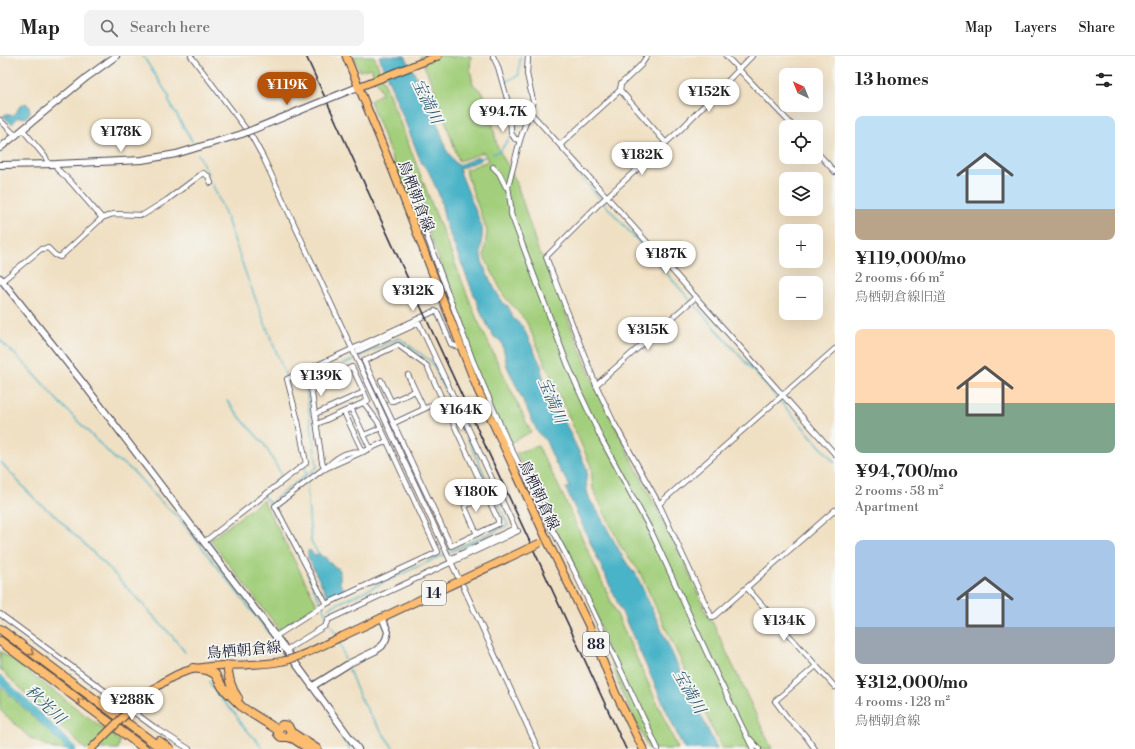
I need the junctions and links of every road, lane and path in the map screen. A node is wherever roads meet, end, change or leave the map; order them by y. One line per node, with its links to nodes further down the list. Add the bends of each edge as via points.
1 (116, 56): 17 (street)
2 (190, 56): 39 (street, via 252,137)
3 (346, 56): 11 (main road, 鳥栖朝倉線)
4 (438, 56): 11 (main road)
5 (493, 56): 13 (street)
6 (528, 56): 14 (street, via 527,74 533,101)
7 (648, 56): 12 (street, via 621,84)
8 (726, 56): 10 (street)
9 (752, 56): 10 (street)
10 (739, 70): 16 (street); 20 (street)
11 (358, 87): 26 (street, bridge, via 242,134 176,154 142,160); 32 (main road, 鳥栖朝倉線)
12 (620, 90): 20 (street); 21 (street)
13 (510, 109): 14 (street, via 525,113); 19 (street, via 511,133 514,139)
14 (529, 111): 19 (street); 21 (street)
15 (0, 120): 18 (street)
16 (787, 120)
17 (23, 130): 18 (street); 24 (street)
18 (16, 136): 22 (street)
19 (520, 140): 30 (street)
20 (666, 143): 31 (street)
21 (560, 145): 31 (street)
22 (0, 148)
23 (823, 159): 28 (street)
24 (48, 163): 25 (street); 26 (street)
25 (0, 164)
26 (56, 164): 33 (street, via 57,169)
27 (493, 167): 30 (street)
28 (835, 172)
29 (211, 183): 33 (street, via 208,176 203,173 143,215 113,214)
30 (508, 187): 91 (street, via 511,214 567,364 593,422 651,531)
31 (605, 198): 35 (street); 43 (street, via 546,257)
32 (404, 201): 37 (main road, 鳥栖朝倉線); 103 (street, via 415,204 473,361 506,438 572,566)
33 (102, 218): 34 (street, via 60,257 48,248 41,249)
34 (1, 280): 69 (street)
35 (695, 298): 43 (street); 48 (street)
36 (396, 331): 37 (street, via 435,311 452,344); 39 (street); 40 (street); 71 (street, via 419,323 515,528)
37 (460, 347): 70 (main road, 鳥栖朝倉線)
38 (835, 349): 48 (street)
39 (352, 350): 47 (street); 69 (street, via 287,379 306,464)
40 (358, 351)
41 (408, 375): 44 (street)
42 (381, 380): 44 (street, via 391,401)
43 (596, 386): 65 (street)
44 (415, 391): 52 (street)
45 (364, 392): 50 (street); 54 (street); 54 (street, via 354,369 350,367 311,387)
46 (381, 395): 47 (street); 49 (street, via 364,360 398,345 427,366); 55 (street)
47 (375, 398): 50 (street); 71 (street)
48 (780, 398): 62 (street); 65 (street)
49 (443, 400): 52 (street); 64 (street)
50 (366, 402): 51 (street); 57 (street)
51 (351, 408): 53 (street); 58 (street)
52 (424, 409): 55 (street)
53 (344, 412): 56 (street); 61 (street)
54 (315, 414): 56 (street)
55 (394, 423): 68 (street, via 451,546)
56 (317, 424): 63 (street)
57 (381, 428): 58 (street); 59 (street)
58 (364, 435): 60 (street)
59 (387, 441): 60 (street); 75 (street, via 438,552)
60 (370, 448): 61 (street)
61 (363, 452): 63 (street)
62 (835, 454)
63 (325, 469): 75 (street, via 275,506)
64 (487, 496): 68 (street, via 499,523); 68 (street, via 465,508)
65 (658, 504): 74 (street, via 712,618)
66 (835, 510): 74 (street)
67 (518, 532): 71 (street)
68 (477, 534)
69 (204, 542): 79 (street)
70 (543, 542): 77 (main road, 鳥栖朝倉線 / 14, bridge); 102 (main road, 88, via 589,626 615,692)
71 (451, 560): 72 (street); 81 (street, via 328,620 325,626)
72 (458, 577)
73 (462, 586): 101 (street)
74 (747, 588): 83 (street)
75 (326, 604): 79 (street)
76 (0, 614): 97 (street, via 154,727)
77 (382, 617): 82 (main road, 鳥栖朝倉線 / 14, bridge, via 284,661); 86 (street, via 388,632 382,646)
78 (0, 629): 88 (highway, one-way to 88)
79 (276, 636): 81 (street)
80 (0, 641): 92 (highway, one-way to 80)
81 (286, 650): 86 (street)
82 (227, 665): 84 (main road, 鳥栖朝倉線 / 14); 87 (highway, via 225,678); 89 (highway, via 233,692)
83 (816, 666): 85 (street); 106 (street, via 775,701)
84 (193, 668): 87 (highway, via 215,674); 93 (main road, 鳥栖朝倉線 / 14, bridge, via 163,681 149,691)
85 (834, 685)
86 (313, 686): 100 (street)
87 (229, 695): 89 (highway, via 243,708)
88 (89, 696): 95 (highway); 96 (highway)
89 (279, 728): 90 (highway, via 278,734 281,737)
90 (289, 734): 98 (highway); 99 (highway)
91 (747, 735): 104 (street); 105 (street)
92 (138, 746): 94 (highway)
93 (92, 749)
94 (145, 749)
95 (162, 749)
96 (170, 749)
97 (189, 749)
98 (309, 749)
99 (317, 749)
100 (358, 749)
101 (538, 749)
102 (642, 749)
103 (658, 749)
104 (753, 749)
105 (759, 749)
106 (815, 749)

